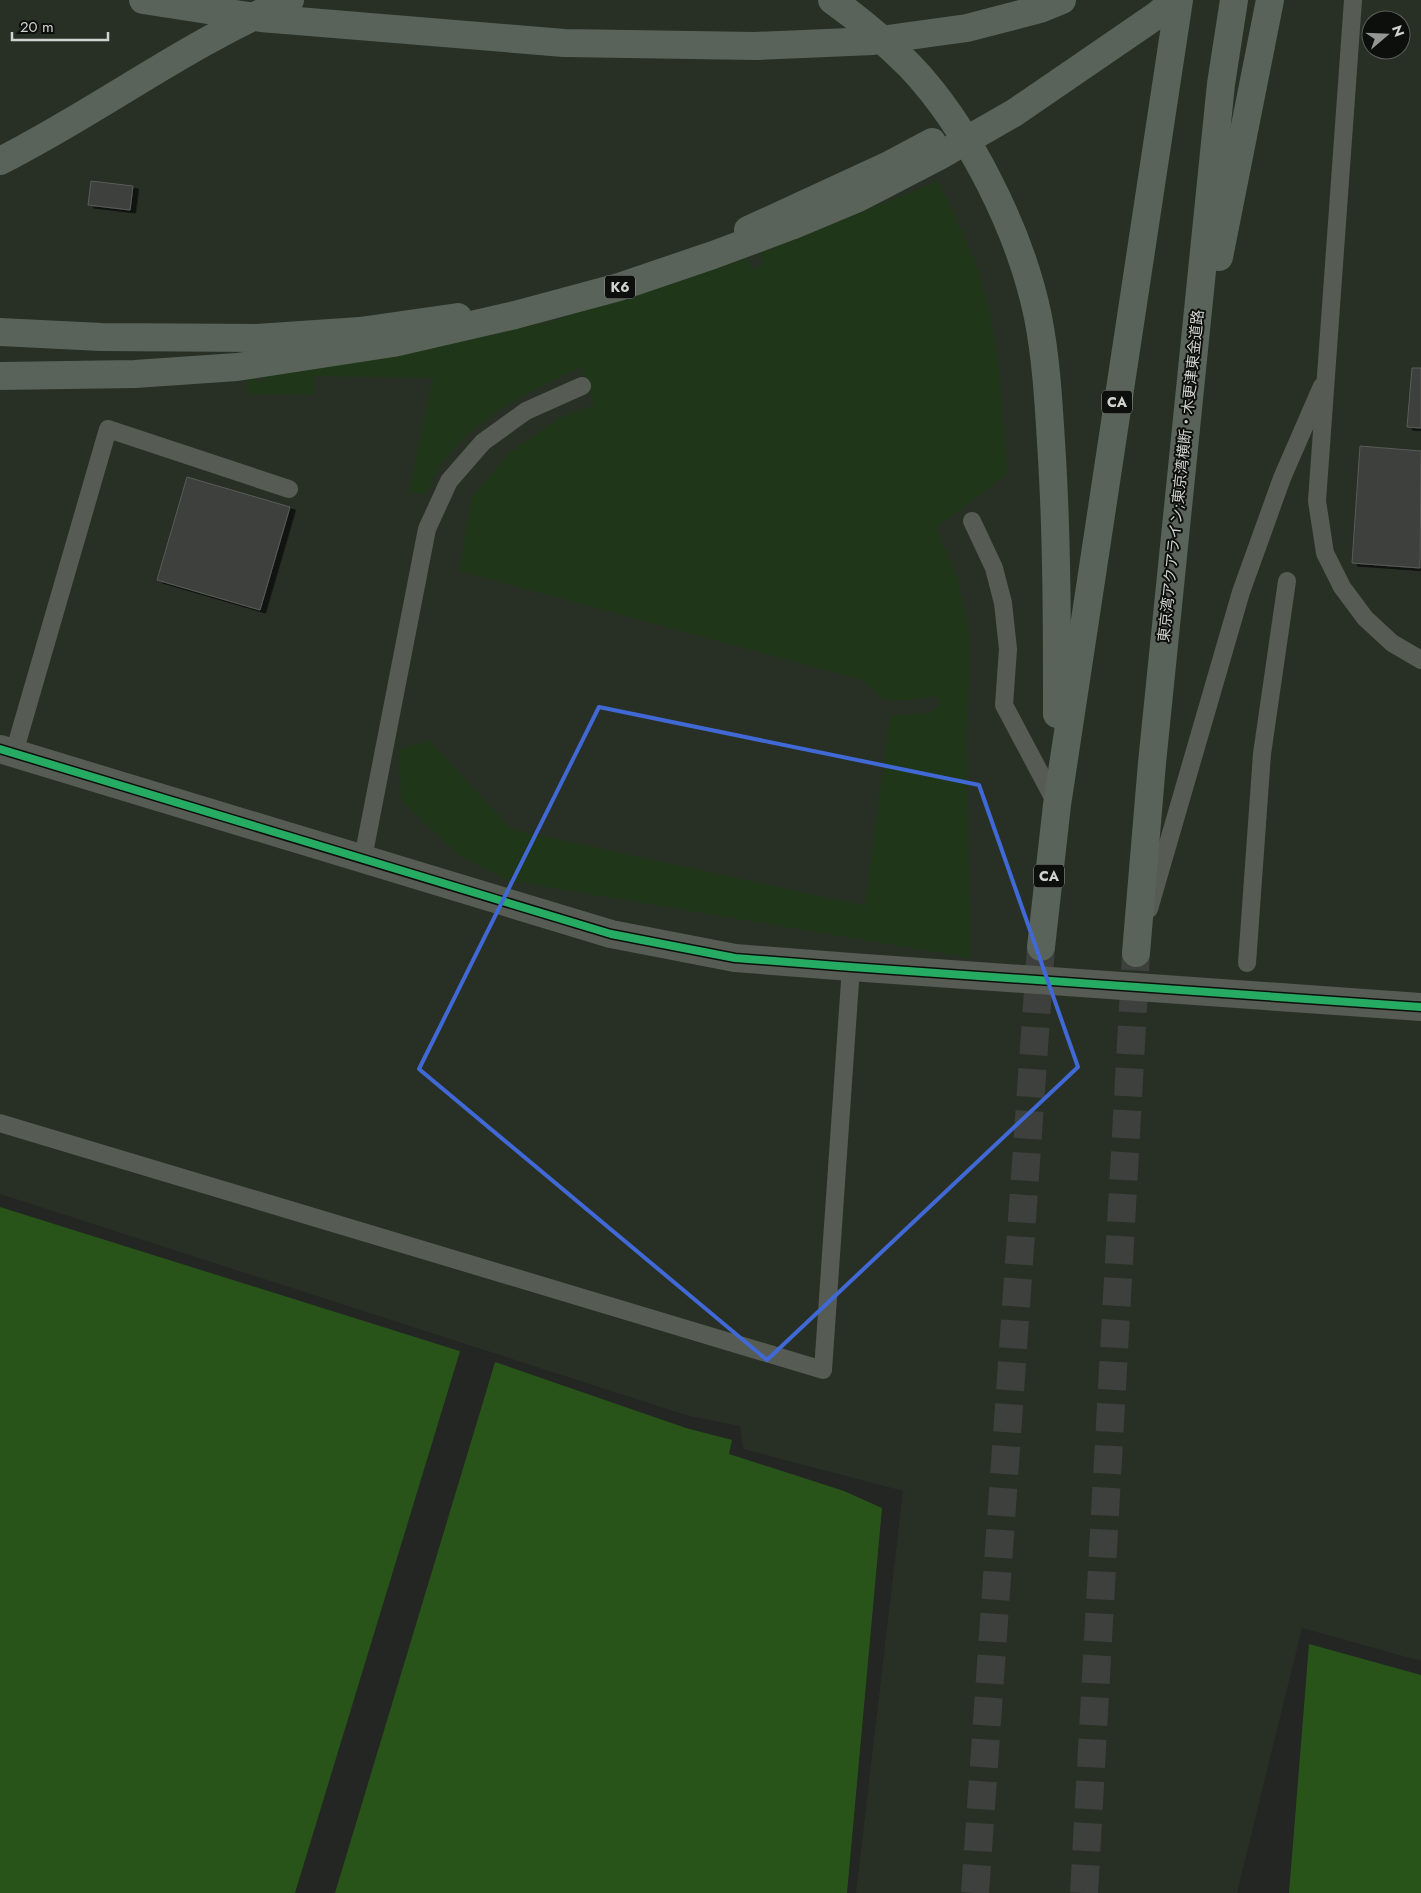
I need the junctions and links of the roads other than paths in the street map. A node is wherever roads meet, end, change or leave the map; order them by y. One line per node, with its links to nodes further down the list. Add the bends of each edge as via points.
1 (143, 0): 4 (highway, bridge, via 262,18 564,42 755,46 873,41 967,28)
2 (290, 0): 11 (highway, via 229,28)
3 (832, 0): 22 (highway, via 866,25 910,67 944,109 978,163 1002,210 1022,262 1037,316 1046,370 1050,428 1056,535)
4 (1062, 0)
5 (1150, 0): 12 (highway, via 1006,99 887,166 751,229 586,285 453,318 360,331 257,338)
6 (1175, 0): 13 (highway, K6, bridge, via 1014,114 866,194 774,233 619,287 393,343 237,367 135,374)
7 (1179, 0): 22 (highway, CA)
8 (1234, 0): 16 (highway, 東京湾アクアライン;東京湾横断・木更津東金道路, via 1221,84)
9 (1270, 0): 16 (highway)
10 (1353, 0): 20 (lane, via 1317,501 1325,552 1342,588 1365,618 1392,643)
11 (0, 161)
12 (0, 332)
13 (0, 376)
14 (1323, 383): 25 (lane, via 1282,478 1241,592)
15 (582, 386): 23 (lane, via 526,410 483,442 449,481 427,529)
16 (1188, 413): 25 (highway, 東京湾アクアライン;東京湾横断・木更津東金道路)
17 (289, 489): 21 (lane, via 108,428)
18 (972, 521): 22 (lane, via 994,568 1003,603 1008,649 1004,705)
19 (1287, 581): 26 (lane, via 1262,754)
20 (1421, 660)
21 (7, 751): 23 (street)
22 (1057, 805): 24 (highway, CA)
23 (363, 858): 27 (street, via 610,934 735,958)
24 (1041, 947)
25 (1136, 953)
26 (1247, 963)
27 (851, 967): 28 (street); 29 (lane, via 823,1370)
28 (1421, 1007)
29 (0, 1123)

